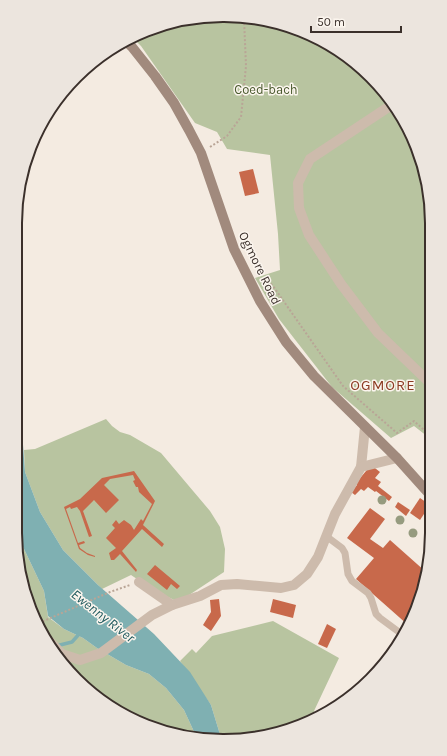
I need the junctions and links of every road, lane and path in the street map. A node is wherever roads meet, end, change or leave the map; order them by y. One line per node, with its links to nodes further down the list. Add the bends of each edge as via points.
1 (244, 23): 4 (path, via 246,66 241,117 227,136)
2 (130, 45): 4 (main road, Ogmore Road, via 174,102)
3 (388, 107): 6 (street, via 310,159 298,183 300,208 309,235 341,284 378,333)
4 (200, 153): 5 (main road, Ogmore Road, via 234,249)
5 (249, 280): 7 (main road, Ogmore Road, via 286,342 314,376); 8 (path, via 273,286 343,386 397,433 414,421)
6 (425, 378)
7 (365, 427): 9 (main road, Ogmore Road); 10 (street)
8 (425, 431)
9 (397, 458): 10 (street); 11 (main road, Ogmore Road)
10 (361, 467): 12 (street)
11 (425, 489)
12 (326, 536): 14 (street, via 307,574 294,585 281,588 221,585 200,596); 16 (lane, via 345,552 348,574 352,581 368,593 376,614)
13 (139, 582): 14 (street); 15 (path)
14 (172, 605): 17 (street, via 152,615 100,652 80,660)
15 (43, 622)
16 (399, 632)
17 (64, 655)

